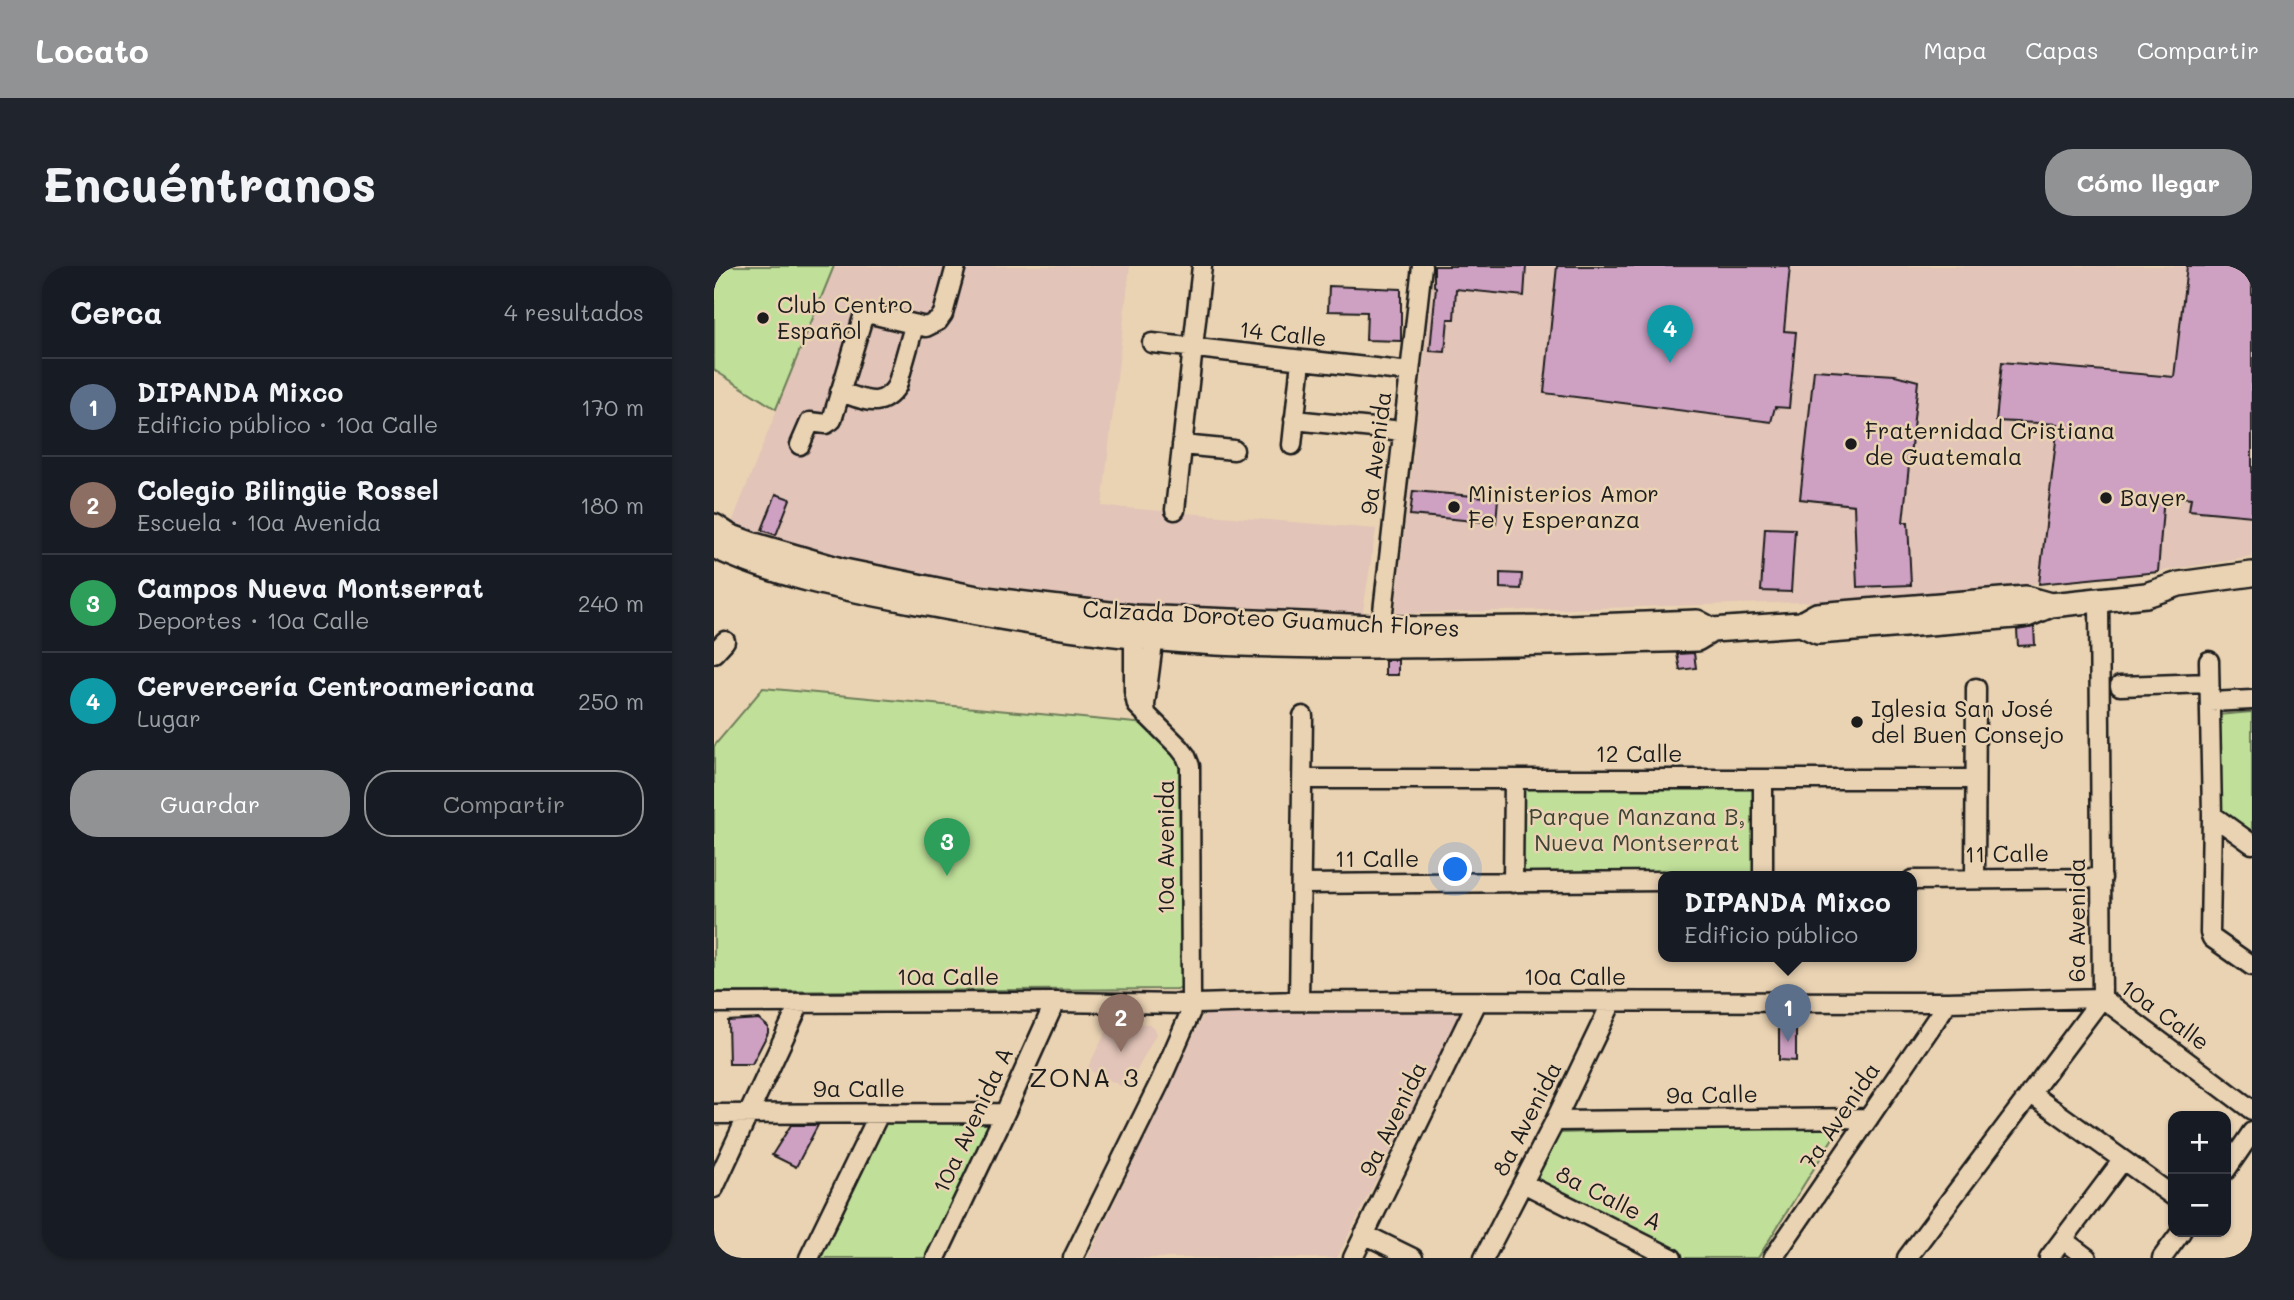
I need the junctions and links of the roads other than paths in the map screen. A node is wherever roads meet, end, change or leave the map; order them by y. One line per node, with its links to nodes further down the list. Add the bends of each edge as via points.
1 (956, 266): 4 (street, via 943,314 926,327)
2 (1202, 266): 6 (street)
3 (1422, 266): 8 (street, 9a Avenida)
4 (914, 326): 9 (street, via 892,394 874,402); 9 (street, via 871,314 863,317)
5 (1152, 343): 6 (street, 14 Calle)
6 (1193, 348): 7 (street, 14 Calle); 13 (street)
7 (1301, 361): 8 (street, 14 Calle); 10 (street)
8 (1410, 372): 11 (street, 9a Avenida)
9 (840, 392): 12 (street, via 832,419 826,424 810,422)
10 (1294, 420): 11 (street); 14 (street)
11 (1403, 431): 25 (street, 9a Avenida)
12 (800, 444)
13 (1182, 445): 15 (street); 16 (street)
14 (1292, 445)
15 (1234, 450)
16 (1175, 510)
17 (714, 526): 20 (main road, Calzada Doroteo Guamuch Flores)
18 (714, 546): 20 (main road, Calzada Doroteo Guamuch Flores, via 768,569)
19 (2252, 575): 22 (main road, Calzada Doroteo Guamuch Flores, via 2179,584)
20 (829, 576): 24 (main road, Calzada Doroteo Guamuch Flores, via 974,613)
21 (2252, 590): 22 (main road, Calzada Doroteo Guamuch Flores, via 2179,598)
22 (2146, 595): 23 (main road, Calzada Doroteo Guamuch Flores)
23 (2099, 600): 25 (main road, Calzada Doroteo Guamuch Flores, via 2051,605 2026,598 1817,615 1801,624 1712,630 1697,639 1463,646); 40 (street, 6a Avenida)
24 (1144, 627): 25 (main road, Calzada Doroteo Guamuch Flores, via 1216,643); 55 (street, 10a Avenida, via 1134,691 1137,705 1180,748 1190,766)
25 (1380, 636)
26 (2209, 661): 27 (street)
27 (2209, 682): 28 (street); 31 (street)
28 (2120, 686)
29 (1976, 688): 36 (street)
30 (2252, 700): 31 (street)
31 (2210, 702): 37 (street)
32 (1303, 716): 33 (street)
33 (1302, 779): 34 (street, 12 Calle); 45 (street)
34 (1514, 779): 35 (street, 12 Calle); 44 (street)
35 (1763, 779): 36 (street, 12 Calle); 39 (street)
36 (1975, 779): 41 (street)
37 (2212, 816): 38 (street); 46 (street, via 2211,936)
38 (2252, 844)
39 (1763, 871)
40 (2102, 878): 41 (street, 11 Calle); 47 (street, 6a Avenida)
41 (1975, 879): 42 (street, 11 Calle)
42 (1917, 880)
43 (1658, 881): 44 (street, 11 Calle)
44 (1513, 883): 45 (street, 11 Calle)
45 (1301, 884): 48 (street)
46 (2252, 966)
47 (2102, 998): 52 (street, 10a Calle); 56 (street, 6a Avenida); 57 (street, 10a Calle)
48 (1299, 1001): 50 (street, 10a Calle); 55 (street, 10a Calle)
49 (1055, 1002): 54 (street, 10a Calle); 55 (street, 10a Calle); 58 (street, 10a Avenida A)
50 (1477, 1002): 51 (street, 10a Calle); 70 (street, 9a Avenida)
51 (1612, 1002): 52 (street, 10a Calle); 63 (street, 8a Avenida)
52 (1948, 1002): 62 (street, 7a Avenida)
53 (714, 1003): 54 (street, 10a Calle)
54 (800, 1003): 60 (street)
55 (1189, 1005): 75 (street, 10a Avenida, via 1180,1036)
56 (2030, 1093): 65 (street); 81 (street, 6a Avenida)
57 (2252, 1110)
58 (1005, 1113): 61 (street, 9a Calle); 74 (street, 10a Avenida A)
59 (714, 1114): 60 (street, 9a Calle)
60 (749, 1114): 61 (street, 9a Calle); 68 (street)
61 (879, 1114): 73 (street)
62 (1868, 1118): 63 (street, 9a Calle); 80 (street, 7a Avenida)
63 (1555, 1121): 67 (street, 8a Avenida)
64 (2252, 1132): 66 (street)
65 (2122, 1161): 69 (street); 72 (street)
66 (2231, 1163)
67 (1523, 1183): 78 (street, 8a Avenida); 79 (street, 8a Calle A)
68 (714, 1188)
69 (2168, 1192)
70 (1364, 1234): 76 (street, 9a Avenida); 77 (street)
71 (2178, 1237): 84 (street)
72 (2063, 1240): 82 (street); 83 (street)
73 (809, 1258)
74 (936, 1258)
75 (1073, 1258)
76 (1353, 1258)
77 (1413, 1258)
78 (1484, 1258)
79 (1672, 1258)
80 (1773, 1258)
81 (1907, 1258)
82 (2049, 1258)
83 (2087, 1258)
84 (2162, 1258)

